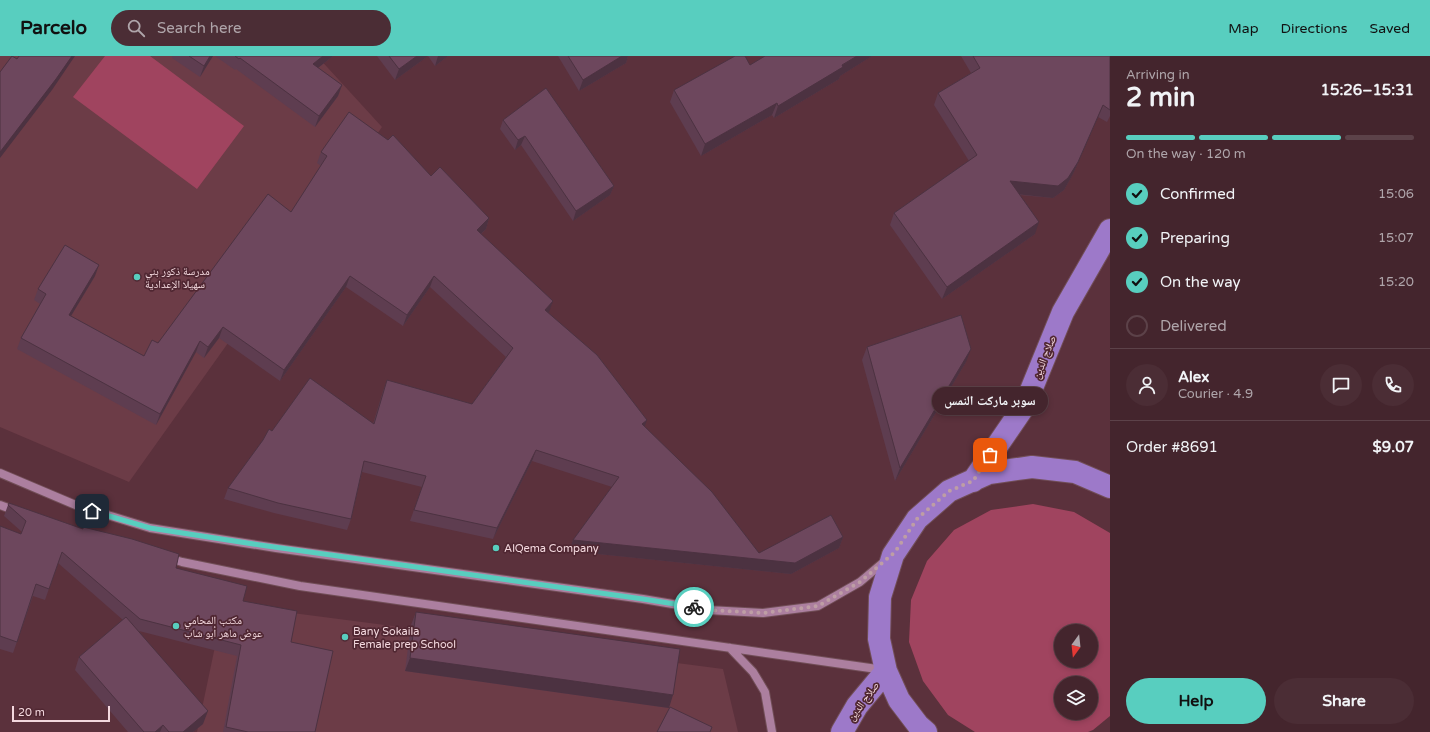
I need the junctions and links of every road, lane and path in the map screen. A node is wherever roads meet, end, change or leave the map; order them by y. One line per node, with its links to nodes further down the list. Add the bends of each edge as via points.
1 (1110, 230): 3 (highway, صلاح الدين, via 1063,312 1025,405)
2 (0, 473): 7 (main road, via 78,506 150,528 708,610 763,613 818,606 860,582)
3 (973, 481): 4 (highway, via 989,473 1032,467 1075,472); 7 (highway, via 949,491 917,519)
4 (1110, 487)
5 (0, 505): 6 (main road)
6 (27, 515)
7 (895, 552): 10 (highway, via 880,597 879,639)
8 (160, 555): 9 (main road, via 182,562 300,586)
9 (730, 648): 10 (main road); 11 (main road, via 753,672 765,692)
10 (886, 671): 12 (highway, صلاح الدين, via 857,706); 13 (highway, via 899,700)
11 (772, 732)
12 (842, 732)
13 (926, 732)

